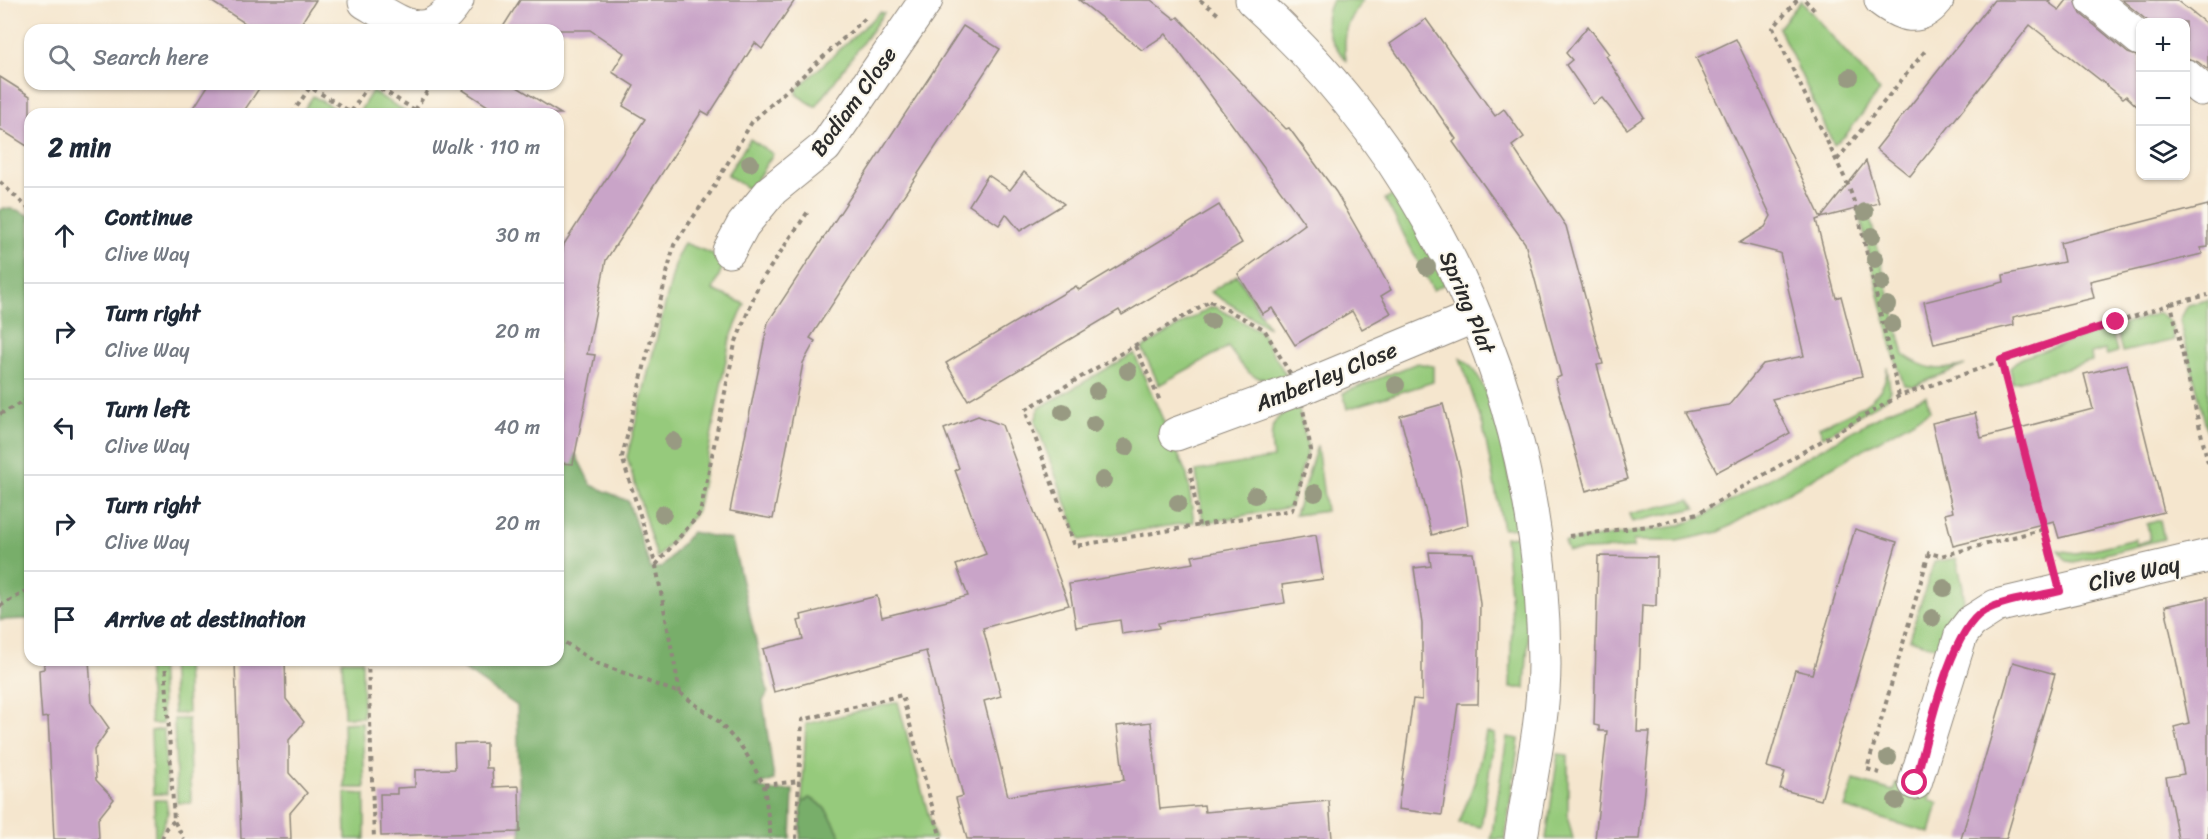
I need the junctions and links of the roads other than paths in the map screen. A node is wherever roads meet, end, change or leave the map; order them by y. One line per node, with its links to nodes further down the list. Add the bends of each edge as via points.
1 (457, 0): 9 (street, via 443,20)
2 (926, 0): 11 (street, Bodiam Close, via 825,147 772,190 743,225)
3 (1881, 0): 6 (street, via 1911,16 1921,14)
4 (2093, 0): 10 (street)
5 (365, 2): 8 (street)
6 (1934, 3)
7 (1272, 6): 12 (street, Spring Plat, via 1402,175 1437,232)
8 (405, 24)
9 (432, 24)
10 (2136, 36)
11 (729, 251)
12 (1475, 316): 13 (street, Amberley Close); 16 (street, Spring Plat, via 1515,429 1536,540 1544,666 1539,734)
13 (1176, 434)
14 (2208, 556): 15 (street, Clive Way, via 1996,606 1971,622 1952,658)
15 (1915, 783)
16 (1521, 839)

